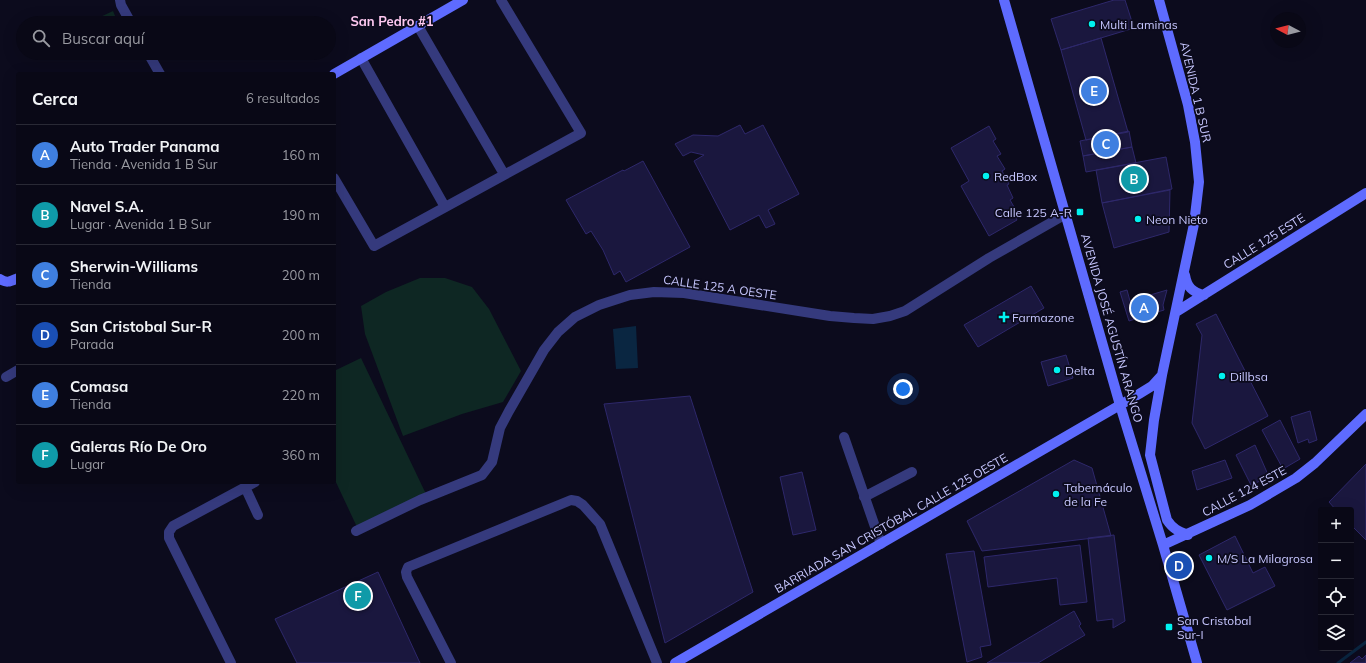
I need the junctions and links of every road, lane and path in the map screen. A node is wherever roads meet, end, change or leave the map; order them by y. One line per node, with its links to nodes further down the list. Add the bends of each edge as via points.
1 (120, 0): 6 (street)
2 (463, 0): 7 (main road)
3 (501, 0): 12 (street, via 581,133)
4 (1004, 0): 16 (main road, AVENIDA JOSÉ AGUSTÍN ARANGO)
5 (1159, 0): 17 (main road, AVENIDA 1 B SUR, via 1188,105 1199,182)
6 (128, 16)
7 (418, 26): 8 (main road); 12 (street)
8 (361, 58): 11 (main road); 15 (street)
9 (152, 60): 10 (street)
10 (159, 72)
11 (336, 73)
12 (504, 174): 15 (street)
13 (336, 181): 15 (street, via 374,246)
14 (1366, 193): 20 (main road, CALLE 125 ESTE)
15 (445, 207)
16 (1066, 214): 25 (main road, AVENIDA JOSÉ AGUSTÍN ARANGO); 33 (street, CALLE 125 A OESTE, via 989,258 905,311 890,316 873,319 830,316 684,293 654,292 630,295 599,305 575,317 558,332 544,350 500,428 492,462 482,475 420,500)
17 (1184, 273): 20 (main road, via 1190,288); 21 (main road, AVENIDA 1 B SUR)
18 (16, 279): 19 (main road, via 10,282)
19 (0, 280)
20 (1204, 295): 21 (main road, CALLE 125 ESTE)
21 (1176, 312): 23 (main road, AVENIDA 1 B SUR)
22 (16, 371): 24 (street)
23 (1162, 375): 25 (main road, via 1152,386); 34 (main road, AVENIDA 1 B SUR, via 1150,455 1167,520 1172,527)
24 (6, 377)
25 (1120, 405): 35 (main road, BARRIADA SAN CRISTÓBAL CALLE 125 OESTE); 36 (main road, AVENIDA JOSÉ AGUSTÍN ARANGO)
26 (1366, 414): 34 (main road, CALLE 124 ESTE, via 1296,478 1250,505)
27 (844, 437): 31 (street)
28 (912, 472): 31 (street)
29 (251, 484): 30 (street)
30 (245, 487): 32 (street); 37 (street, via 173,526 169,532 169,538)
31 (864, 497): 35 (street)
32 (258, 515)
33 (356, 531)
34 (1188, 535): 36 (main road, CALLE 124 ESTE)
35 (880, 544): 40 (main road, BARRIADA SAN CRISTÓBAL CALLE 125 OESTE)
36 (1163, 545): 41 (main road, AVENIDA JOSÉ AGUSTÍN ARANGO)
37 (231, 663)
38 (451, 663): 39 (street, via 407,577 408,567 571,500 583,505 600,524)
39 (657, 663)
40 (675, 663)
41 (1196, 663)

